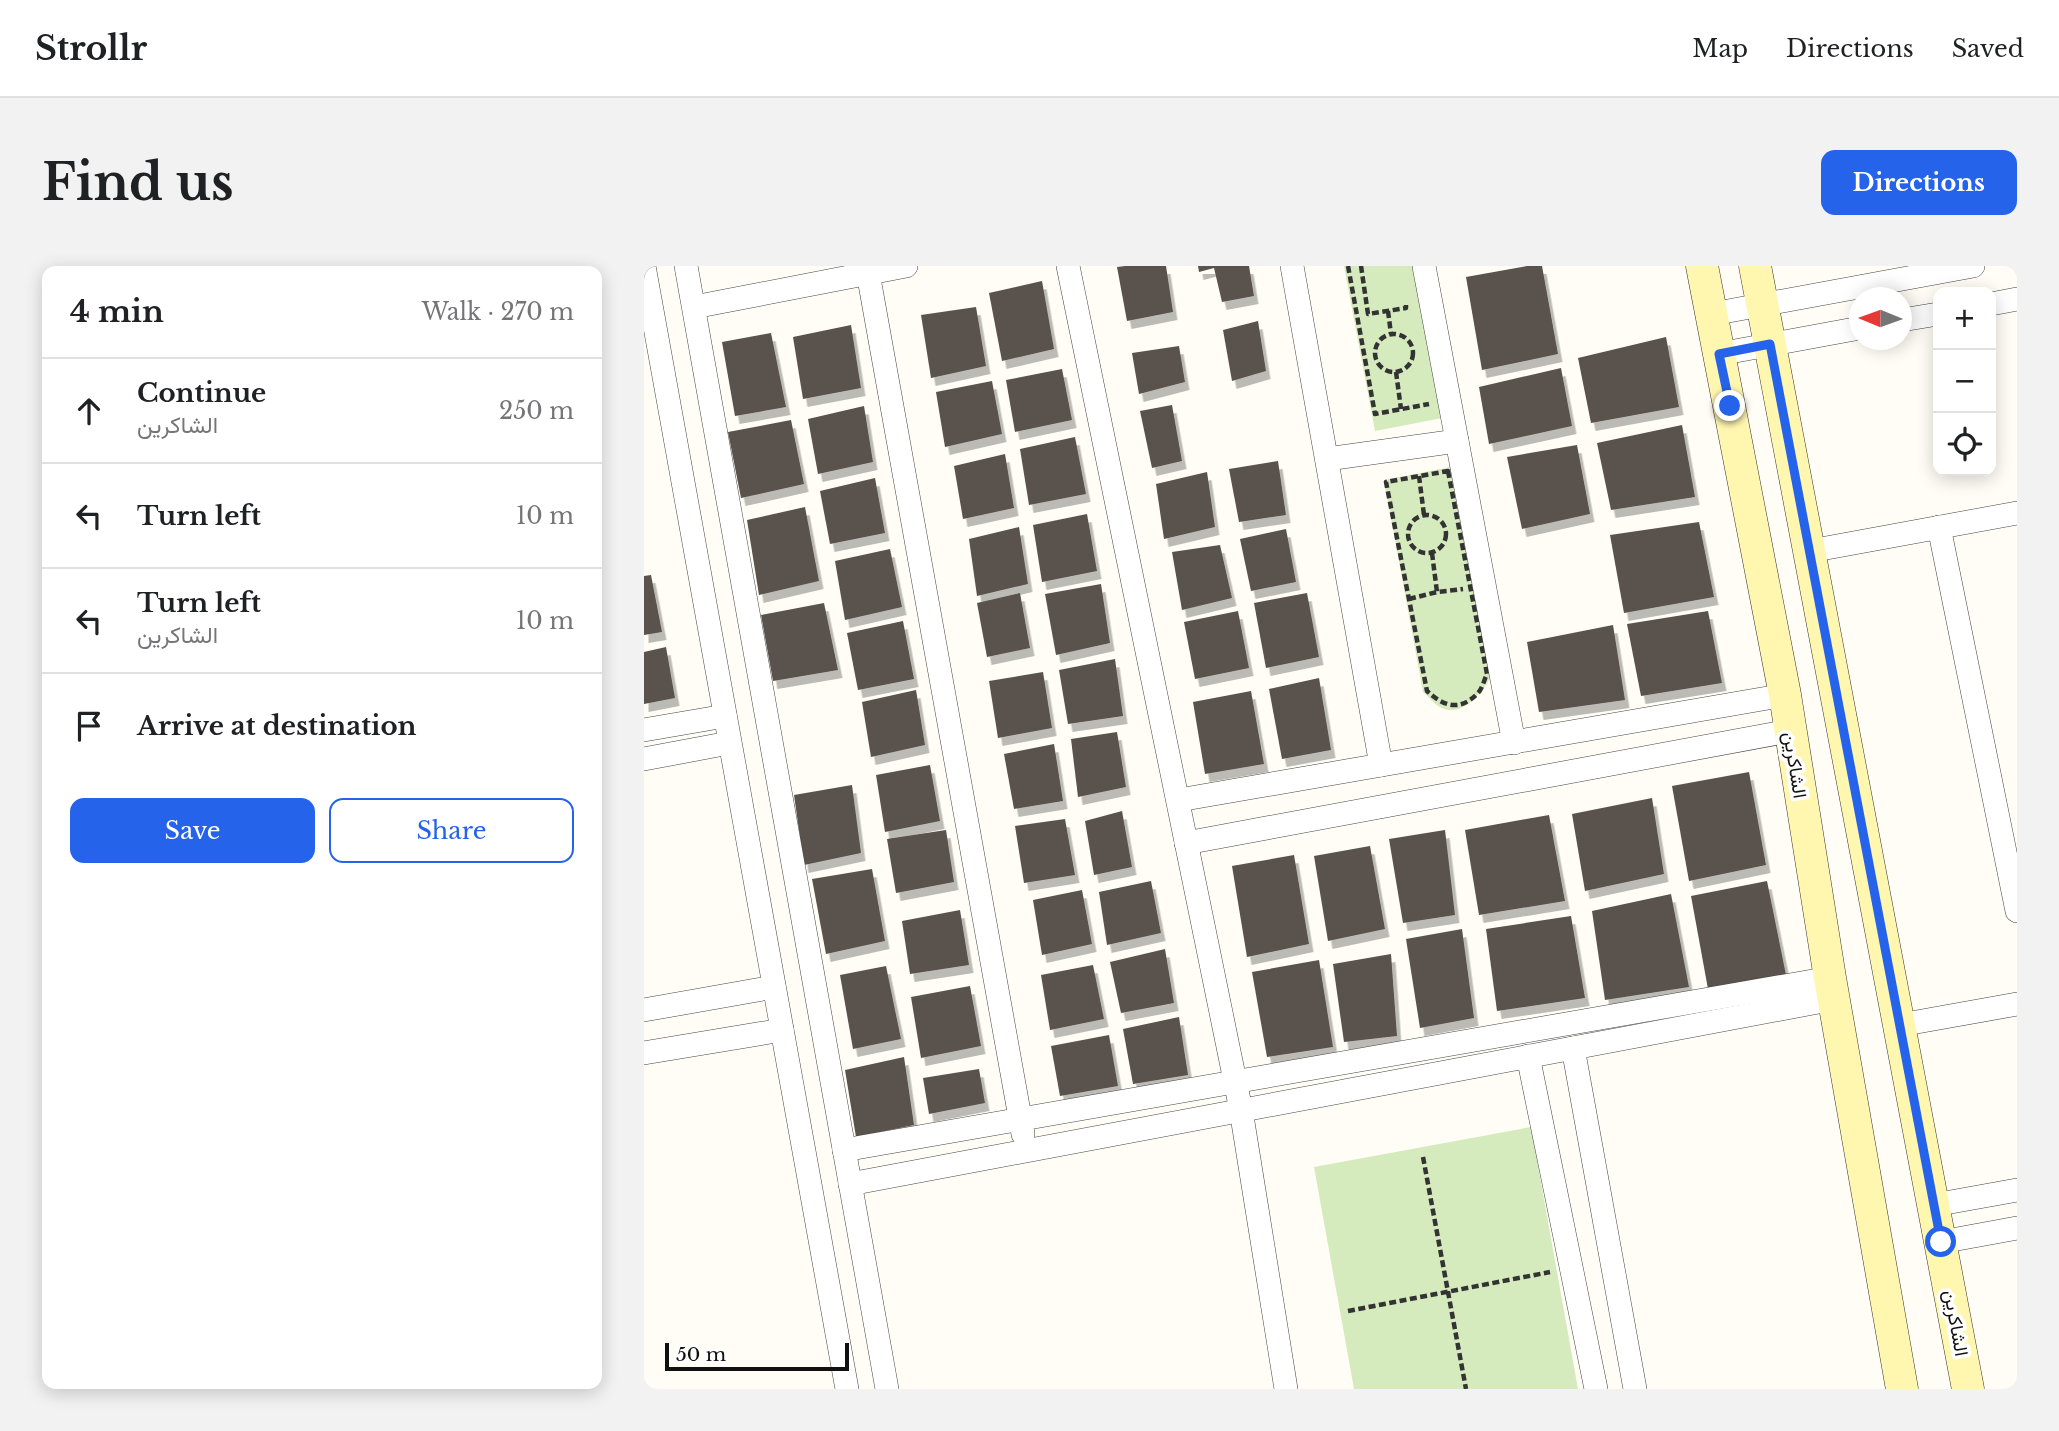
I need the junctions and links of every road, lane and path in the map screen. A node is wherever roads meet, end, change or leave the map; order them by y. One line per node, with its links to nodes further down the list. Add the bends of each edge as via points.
1 (686, 266): 17 (street)
2 (906, 266): 12 (street)
3 (1068, 266): 49 (street)
4 (1292, 266): 31 (street)
5 (1348, 266): 29 (path)
6 (1362, 266): 19 (path, via 1368,314)
7 (1424, 266): 30 (street)
8 (1702, 266): 20 (street, الشاكرين)
9 (1755, 266): 16 (street, الشاكرين)
10 (1973, 266): 16 (street)
11 (644, 267): 18 (street)
12 (868, 273): 17 (street); 63 (street)
13 (1405, 298): 19 (path, via 1406,309)
14 (2017, 299): 15 (street)
15 (1996, 303)
16 (1763, 305): 20 (street); 25 (street, الشاكرين)
17 (694, 307): 64 (street)
18 (648, 311): 42 (street)
19 (1388, 311): 24 (path)
20 (1712, 314): 26 (street, الشاكرين)
21 (1933, 315): 22 (street)
22 (1912, 318)
23 (1849, 330): 25 (street)
24 (1391, 334): 27 (path, via 1376,346 1376,358 1383,369); 27 (path, via 1404,337 1413,351 1411,363)
25 (1770, 344): 26 (street); 36 (street, الشاكرين)
26 (1719, 354): 41 (street, الشاكرين)
27 (1396, 372): 28 (path)
28 (1401, 409)
29 (1374, 414)
30 (1457, 441): 31 (street); 46 (street)
31 (1327, 459): 48 (street)
32 (1419, 476): 34 (path); 38 (path, via 1448,471); 40 (path, via 1386,482)
33 (2017, 513): 35 (street)
34 (1424, 515): 37 (path, via 1442,521 1447,534 1443,546); 37 (path, via 1413,520 1408,538 1414,549)
35 (1939, 527): 36 (street); 51 (street)
36 (1810, 551): 56 (street, الشاكرين)
37 (1432, 554): 39 (path)
38 (1471, 588): 39 (path); 40 (path, via 1487,674 1478,694 1460,704 1447,705 1427,691)
39 (1437, 592): 40 (path)
40 (1409, 599)
41 (1784, 695): 44 (street, الشاكرين); 46 (street)
42 (724, 716): 43 (street); 45 (street)
43 (644, 730)
44 (1789, 731): 50 (street); 53 (street, الشاكرين)
45 (729, 743): 47 (street); 52 (street)
46 (1514, 743): 48 (street)
47 (644, 759)
48 (1381, 765): 49 (street)
49 (1179, 800): 50 (street)
50 (1186, 843): 61 (street)
51 (2017, 911)
52 (774, 987): 55 (street); 57 (street)
53 (1832, 988): 58 (street); 61 (street); 81 (street, الشاكرين)
54 (2017, 1004): 56 (street)
55 (644, 1010)
56 (1900, 1025): 69 (street, الشاكرين)
57 (782, 1030): 59 (street); 75 (street)
58 (1573, 1048): 60 (street); 80 (street)
59 (644, 1054)
60 (1528, 1056): 62 (street); 79 (street)
61 (1235, 1082): 62 (street); 63 (street)
62 (1241, 1110): 65 (street); 77 (street)
63 (1021, 1120): 64 (street); 65 (street)
64 (845, 1150): 67 (street)
65 (1026, 1151): 67 (street)
66 (1423, 1157): 73 (path)
67 (850, 1184): 76 (street)
68 (2017, 1190): 69 (street)
69 (1934, 1205): 71 (street, الشاكرين)
70 (2017, 1228): 71 (street)
71 (1941, 1242): 82 (street, الشاكرين)
72 (1546, 1273): 73 (path)
73 (1448, 1292): 74 (path); 78 (path)
74 (1348, 1311)
75 (848, 1389)
76 (887, 1389)
77 (1286, 1389)
78 (1466, 1389)
79 (1596, 1389)
80 (1635, 1389)
81 (1902, 1389)
82 (1968, 1389)

